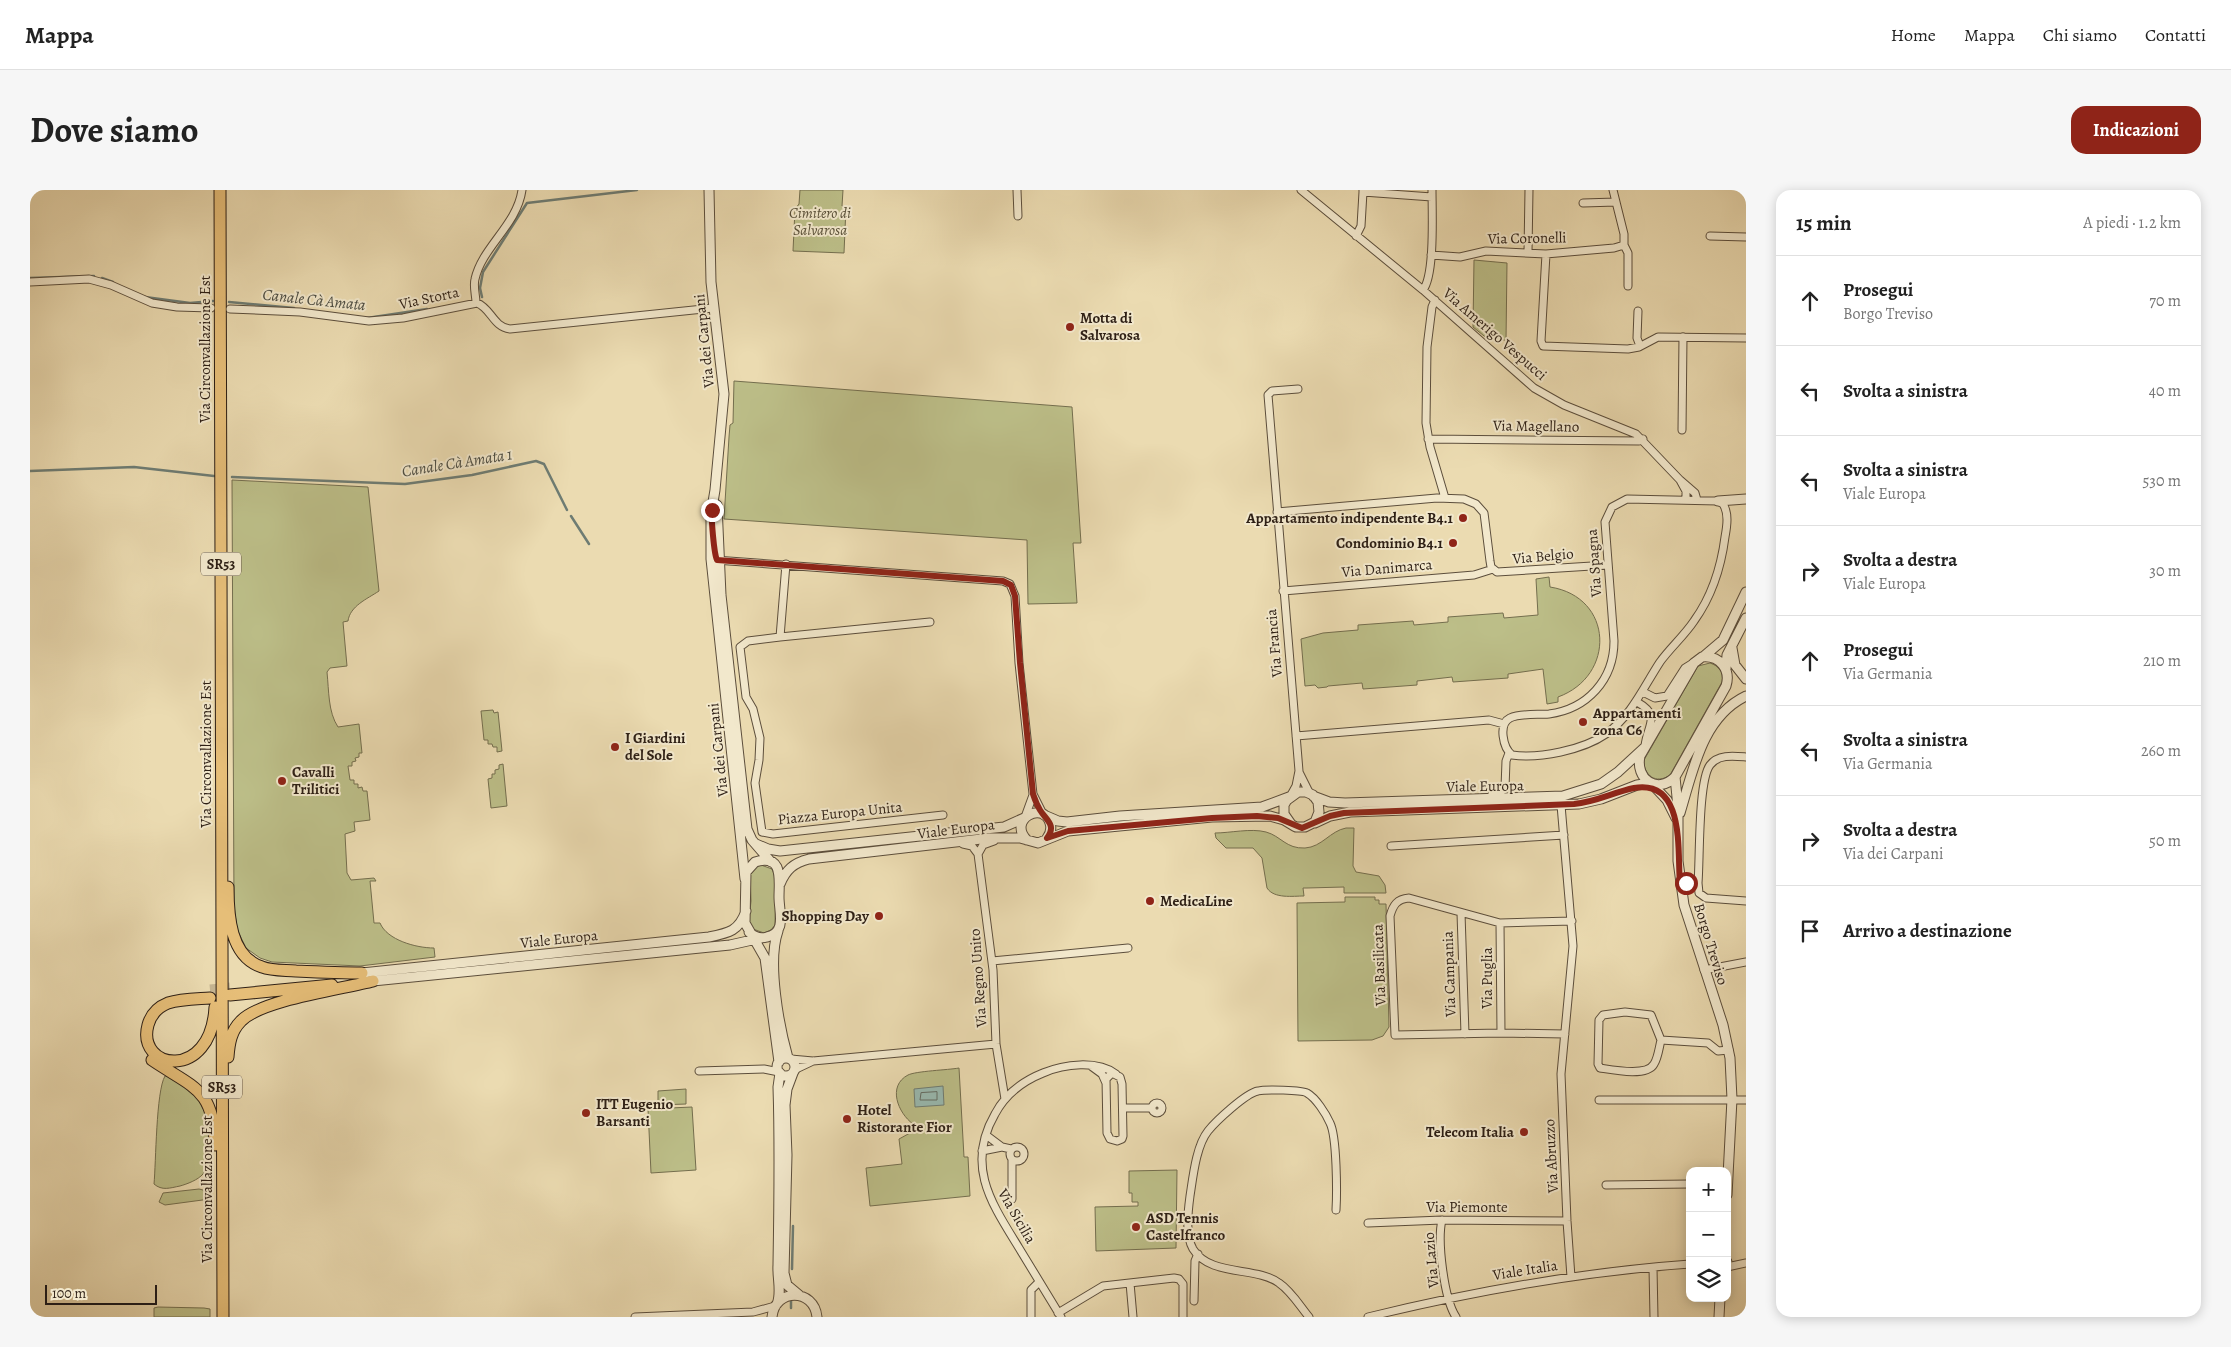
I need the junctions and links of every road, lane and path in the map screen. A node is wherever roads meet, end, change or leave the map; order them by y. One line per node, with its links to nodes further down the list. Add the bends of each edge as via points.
1 (220, 190): 84 (main road, Via Circonvallazione Est / SR53)
2 (522, 190): 24 (street, via 515,211 476,274)
3 (708, 190): 26 (street, Via dei Carpani)
4 (1017, 190): 12 (street)
5 (1301, 190): 13 (street, Via Amerigo Vespucci)
6 (1529, 190): 17 (street)
7 (1613, 190): 11 (street)
8 (1363, 191): 9 (street); 13 (street, via 1361,226)
9 (1432, 193): 19 (street)
10 (1584, 202): 11 (street)
11 (1616, 202): 16 (street)
12 (1018, 216)
13 (1356, 236): 22 (street, Via Amerigo Vespucci)
14 (1710, 236): 15 (street)
15 (1746, 237)
16 (1624, 244): 18 (street, Via Coronelli, via 1614,248); 21 (street, via 1628,253)
17 (1528, 252): 18 (street, Via Coronelli); 19 (street, Via Coronelli, via 1486,251 1454,257)
18 (1546, 254): 31 (street, via 1541,342 1546,347 1628,349)
19 (1431, 255): 22 (street, via 1429,280)
20 (30, 282): 25 (street, via 89,279 152,304)
21 (1628, 286)
22 (1423, 290): 23 (street, Via Amerigo Vespucci)
23 (1434, 300): 34 (street, via 1427,347); 35 (street, Via Amerigo Vespucci, via 1539,391)
24 (476, 303): 26 (street, Via Storta, via 481,304 500,326 510,329); 27 (street, Via Storta, via 403,318 369,321 300,312)
25 (211, 308)
26 (713, 308): 37 (street, Via dei Carpani, via 724,394)
27 (230, 309)
28 (1638, 311): 31 (street, via 1637,338)
29 (1683, 337): 30 (street); 31 (street, via 1656,337); 33 (street)
30 (1746, 338)
31 (1640, 346)
32 (1298, 388): 43 (street, Via Francia, via 1272,391 1268,395)
33 (1682, 430)
34 (1428, 439): 35 (street, Via Magellano); 38 (street)
35 (1643, 439): 36 (street, Via Amerigo Vespucci)
36 (1680, 480): 40 (street, via 1687,494); 41 (street, Via Amerigo Vespucci, via 1693,491)
37 (716, 490): 44 (street, Via dei Carpani); 44 (street, Via dei Carpani, via 711,524)
38 (1441, 498): 43 (street); 47 (street, Via Belgio, via 1468,500 1479,506 1484,513)
39 (1746, 499): 42 (street)
40 (1686, 500): 41 (street, Via Spagna); 46 (street, Via Spagna, via 1631,498 1616,504 1608,511 1605,522)
41 (1697, 500): 42 (street, Via Spagna)
42 (1718, 501): 60 (street, via 1724,506 1726,521 1723,554 1712,589 1694,621 1662,660)
43 (1277, 512): 49 (street, Via Francia)
44 (716, 563): 45 (street); 48 (street, Via dei Carpani); 53 (street, Via dei Carpani)
45 (786, 564): 54 (street); 75 (street, via 1003,581 1011,585 1015,596)
46 (1608, 565): 47 (street, Via Belgio, via 1501,573); 64 (street, Via Spagna, via 1614,650 1602,683 1573,707 1553,713 1512,717)
47 (1493, 569): 49 (street, Via Danimarca, via 1474,575)
48 (713, 589): 53 (street, Via dei Carpani, via 717,590 721,627); 98 (street, Via dei Carpani)
49 (1283, 591): 66 (street, Via Francia)
50 (1746, 592): 56 (street, via 1723,640)
51 (1746, 618): 55 (street)
52 (930, 622): 54 (street, Piazza Europa Unita)
53 (726, 636): 92 (street, Via dei Carpani, via 746,825)
54 (780, 637): 81 (street, Piazza Europa Unita, via 748,641 740,647 746,697 753,709 760,738 755,783 762,832 773,834)
55 (1732, 648): 58 (street, via 1726,657); 59 (street, via 1735,666)
56 (1702, 657): 57 (street); 58 (street, via 1717,660)
57 (1694, 662): 60 (street, via 1685,668 1667,696 1655,698); 67 (street)
58 (1727, 673): 59 (street); 63 (street, via 1726,686)
59 (1746, 680)
60 (1643, 692): 62 (street)
61 (1746, 694): 63 (street, via 1729,702); 87 (street, via 1723,712 1708,732)
62 (1637, 702): 65 (street, via 1648,709 1651,716); 68 (street, via 1608,733 1578,748 1520,756)
63 (1709, 718): 72 (street)
64 (1504, 724): 66 (street, via 1489,720); 68 (street)
65 (1648, 732): 67 (street); 70 (street)
66 (1296, 736): 71 (street, Via Francia)
67 (1645, 747): 70 (street, Viale Europa); 73 (street, Borgo Treviso, via 1639,769)
68 (1509, 753): 79 (street, via 1506,786 1500,793 1455,795)
69 (1746, 757): 101 (street, via 1724,756 1710,765 1704,784)
70 (1622, 768): 79 (street, Viale Europa, via 1596,786 1563,796)
71 (1299, 771): 76 (street, Via Francia); 77 (street, Via Francia)
72 (1675, 777): 73 (street, Viale Europa, via 1664,784); 87 (street, Borgo Treviso)
73 (1651, 784): 74 (street, Viale Europa); 78 (street, Borgo Treviso)
74 (1632, 789): 78 (street, via 1647,789); 80 (street, Viale Europa, via 1601,800)
75 (1033, 794): 82 (street); 83 (street)
76 (1311, 795): 77 (street, Viale Europa, via 1300,792); 79 (street, Viale Europa, via 1333,803); 86 (street, via 1320,810)
77 (1290, 796): 82 (street, Viale Europa, via 1262,807 1067,822); 85 (street, via 1284,811)
78 (1664, 796): 87 (street, Borgo Treviso, via 1673,809)
79 (1427, 801)
80 (1561, 805): 86 (street, Viale Europa, via 1350,812); 88 (street, Via Abruzzo)
81 (943, 815)
82 (1044, 815): 83 (street, Viale Europa, via 1034,813); 90 (street, via 1051,826)
83 (1025, 818): 91 (street, via 1021,829); 95 (street, Viale Europa, via 1004,827)
84 (221, 819): 102 (main road, Via Circonvallazione Est / SR53); 116 (main road, via 232,926 243,955 267,968)
85 (1291, 824): 86 (street, Viale Europa, via 1302,828); 90 (street, Viale Europa, via 1270,816 1212,818 1068,831)
86 (1312, 824)
87 (1677, 826): 100 (street, Borgo Treviso)
88 (1564, 836): 93 (street); 106 (street, Via Abruzzo)
89 (1011, 838): 91 (street, Viale Europa); 94 (street, Viale Europa); 96 (street, via 986,843)
90 (1047, 838): 91 (street, Viale Europa, via 1038,843)
91 (1027, 840)
92 (754, 843): 95 (street, Viale Europa); 97 (street, Via dei Carpani)
93 (1390, 846)
94 (907, 849): 96 (street, via 967,844); 99 (street, Viale Europa, via 800,862 787,871)
95 (780, 851): 97 (street, Viale Europa)
96 (978, 854): 113 (street, Via Regno Unito)
97 (766, 860): 98 (street, via 749,867); 99 (street, Via dei Carpani, via 780,872)
98 (745, 879): 104 (street, Via dei Carpani)
99 (780, 884): 108 (street, via 781,922)
100 (1680, 884): 101 (street); 115 (street, Borgo Treviso)
101 (1698, 884): 103 (street, via 1699,893 1706,898)
102 (221, 901): 144 (main road, Via Circonvallazione Est / SR53); 149 (main road, via 215,948 215,1016 209,1035 197,1053 182,1062 154,1053 146,1033 156,1011 174,1002 210,994 172,995 159,999 145,1013 139,1032 142,1046 149,1056 192,1084 207,1101 213,1122 215,1167)
103 (1746, 901)
104 (746, 911): 109 (street, Via dei Carpani, via 745,923); 116 (street, Viale Europa, via 734,929 704,938)
105 (1461, 913): 107 (street); 119 (street, Via Campania); 119 (street, Via Basilicata, via 1417,899 1402,899 1393,907 1390,916 1395,1036)
106 (1572, 921): 107 (street); 120 (street, Via Abruzzo, via 1571,972)
107 (1500, 923): 118 (street, Via Puglia)
108 (778, 930): 109 (street, Viale Europa, via 772,936); 124 (street, via 773,957 781,1022)
109 (755, 937): 110 (street, Viale Europa); 112 (street)
110 (730, 945): 112 (street, via 752,945); 117 (street, Viale Europa)
111 (1128, 948): 113 (street)
112 (763, 953): 127 (street)
113 (992, 961): 122 (street, Via Regno Unito)
114 (1746, 962): 115 (street)
115 (1704, 970): 123 (street, Borgo Treviso)
116 (362, 973): 117 (main road, via 230,992)
117 (373, 982): 144 (main road, via 269,1006 251,1013 238,1024 229,1047)
118 (1501, 1033): 119 (street); 120 (street)
119 (1465, 1034)
120 (1564, 1034): 152 (street, Via Abruzzo, via 1562,1085)
121 (1660, 1040): 121 (street, via 1656,1062 1651,1068 1632,1072 1600,1068 1598,1064 1599,1020 1603,1015 1625,1012 1651,1015); 123 (street, via 1708,1043 1718,1051)
122 (996, 1044): 125 (street); 133 (street, Via Regno Unito)
123 (1729, 1050): 132 (street, Borgo Treviso)
124 (790, 1059): 125 (street); 127 (street, via 783,1058); 129 (street, via 795,1066)
125 (813, 1061): 129 (street)
126 (1090, 1066): 130 (street, Via Sicilia, via 1102,1066); 131 (street, via 1102,1074); 133 (street, Via Sicilia, via 1046,1072 1022,1084)
127 (779, 1068): 128 (street); 129 (street, via 786,1076); 147 (street)
128 (699, 1071)
129 (793, 1072): 147 (street, via 785,1105)
130 (1116, 1074): 131 (street, via 1109,1075); 136 (street, via 1122,1081)
131 (1106, 1083): 136 (street, via 1107,1134 1113,1141 1123,1137)
132 (1732, 1099): 134 (street); 135 (street); 143 (street, Borgo Treviso)
133 (1005, 1100): 138 (street, Via Sicilia)
134 (1599, 1100)
135 (1746, 1100)
136 (1123, 1108): 137 (street)
137 (1151, 1108)
138 (986, 1135): 139 (street); 141 (street, Via Sicilia)
139 (1002, 1147): 140 (street); 141 (street)
140 (1011, 1149): 142 (street, via 1009,1156); 142 (street, via 1018,1147 1024,1154 1021,1160)
141 (982, 1151): 161 (street, Via Sicilia, via 989,1198)
142 (1012, 1160): 148 (street)
143 (1729, 1167)
144 (222, 1168): 149 (main road, Via Circonvallazione Est / SR53)
145 (1686, 1184): 146 (street)
146 (1606, 1185)
147 (783, 1196): 163 (street, via 784,1276 788,1287); 167 (street, via 778,1276 780,1296)
148 (1012, 1199)
149 (222, 1205): 170 (main road, Via Circonvallazione Est / SR53)
150 (1336, 1210): 154 (street, via 1332,1126 1328,1119 1306,1092 1257,1091 1207,1131 1203,1140 1194,1168 1189,1204 1188,1231 1192,1248)
151 (1442, 1220): 152 (street, Via Piemonte); 153 (street, Via Piemonte); 164 (street, Via Lazio, via 1439,1231)
152 (1567, 1221): 160 (street, Via Abruzzo)
153 (1368, 1223)
154 (1198, 1254): 165 (street); 178 (street, via 1225,1268 1280,1283)
155 (1731, 1261): 156 (street)
156 (1746, 1263): 158 (street)
157 (1686, 1264): 159 (street, Viale Italia)
158 (1731, 1266)
159 (1653, 1268): 160 (street, Viale Italia); 181 (street)
160 (1571, 1276): 164 (street, Viale Italia)
161 (1039, 1282): 169 (street, Via Sicilia); 175 (street, via 1031,1290)
162 (1130, 1283): 169 (street, via 1103,1286); 176 (street); 177 (street, via 1179,1279)
163 (799, 1295): 167 (street, via 785,1297); 174 (street, via 813,1304)
164 (1449, 1298): 179 (street, Viale Italia); 180 (street, Via Lazio)
165 (1194, 1301)
166 (1720, 1302): 182 (street)
167 (776, 1305): 168 (street); 173 (street)
168 (750, 1312): 171 (street); 172 (street)
169 (1059, 1315)
170 (223, 1317)
171 (635, 1317)
172 (763, 1317)
173 (772, 1317)
174 (817, 1317)
175 (1031, 1317)
176 (1133, 1317)
177 (1183, 1317)
178 (1309, 1317)
179 (1368, 1317)
180 (1456, 1317)
181 (1654, 1317)
182 (1719, 1317)

